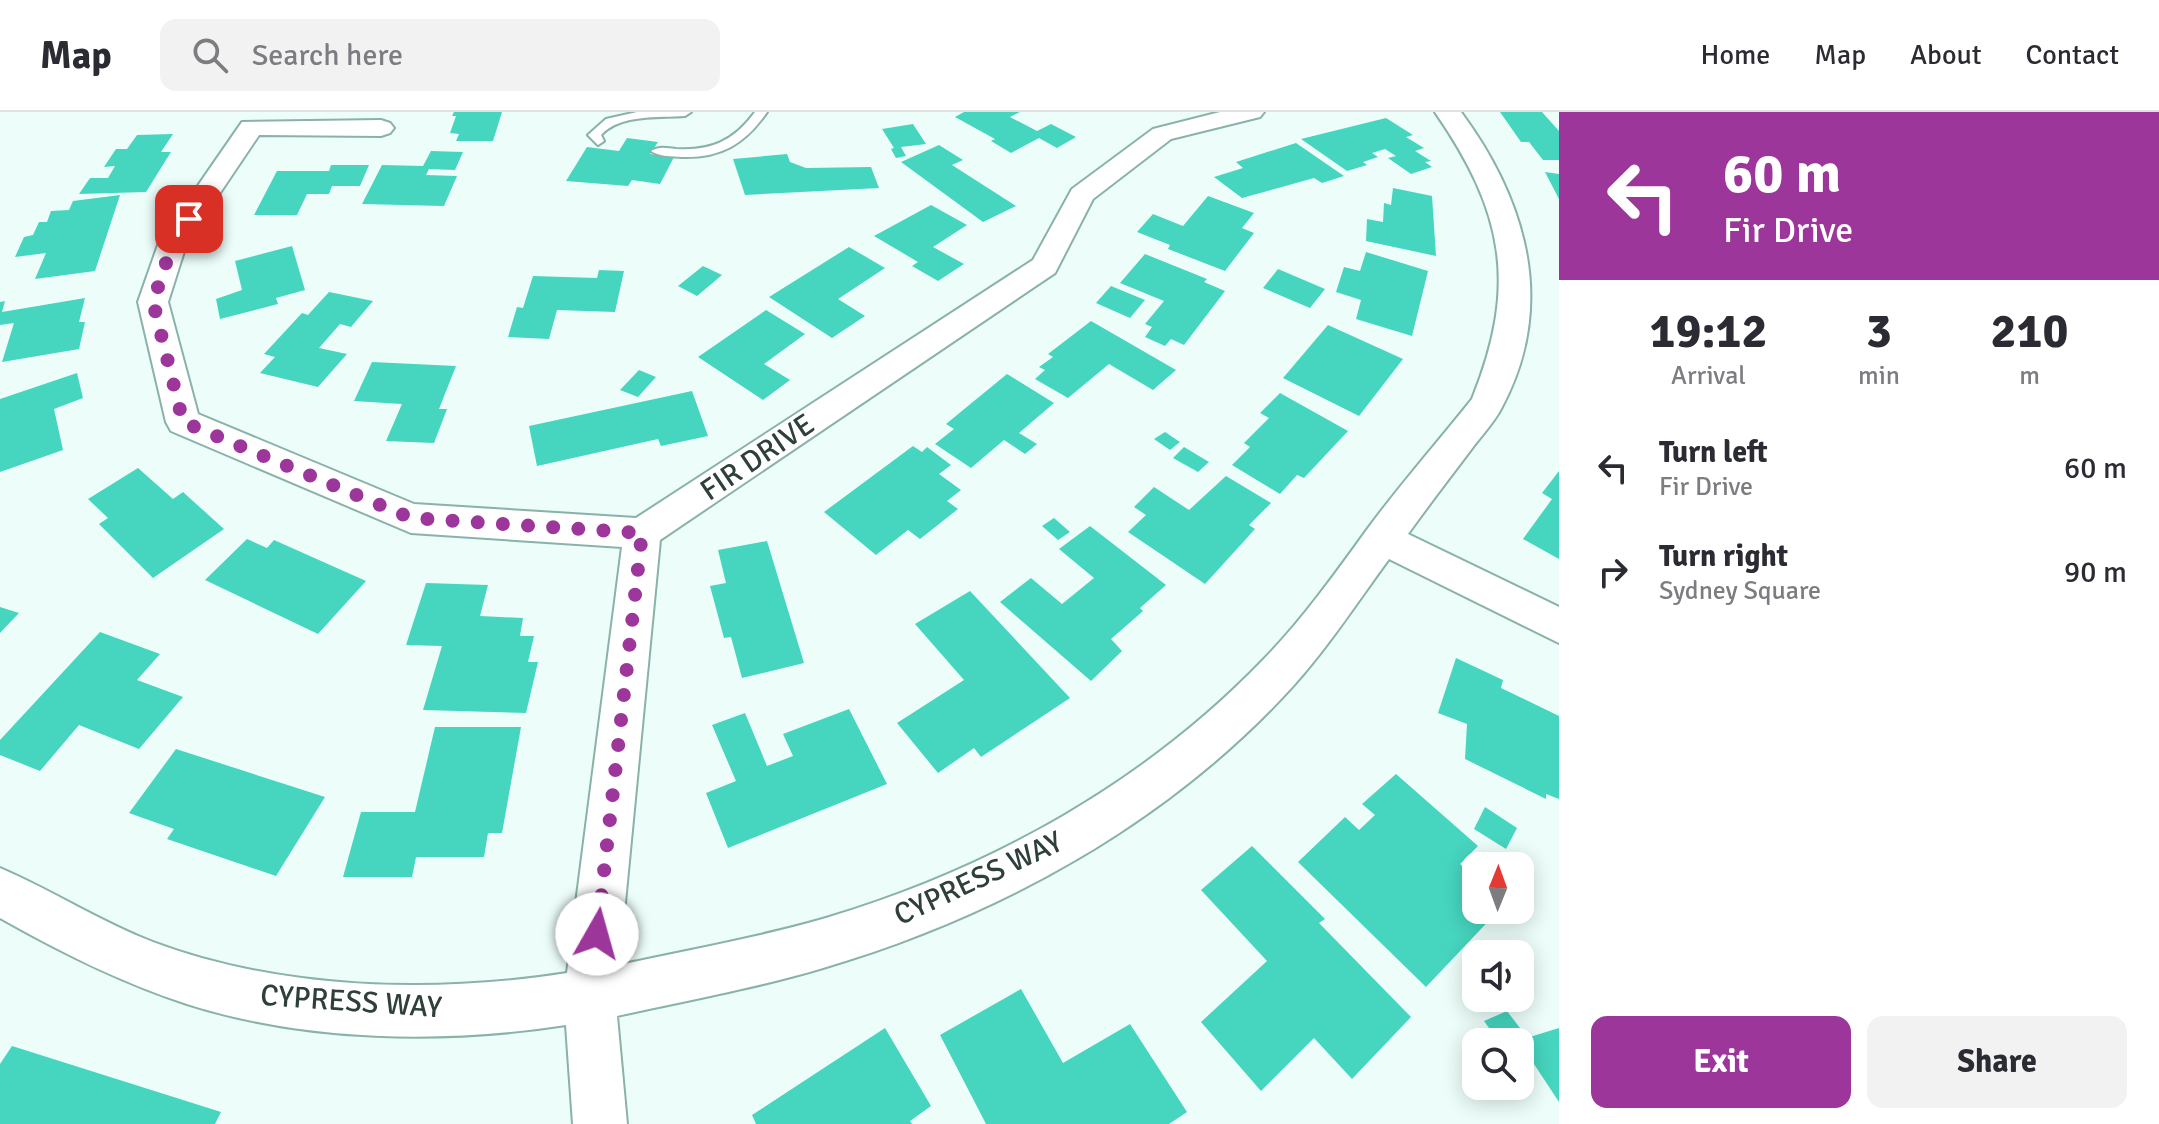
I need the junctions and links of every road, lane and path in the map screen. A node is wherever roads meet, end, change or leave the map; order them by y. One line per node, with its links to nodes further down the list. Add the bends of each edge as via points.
1 (685, 112): 6 (lane, via 616,118 599,126 594,135)
2 (761, 112): 7 (lane, via 749,131 712,152)
3 (1251, 112): 8 (street, FIR DRIVE, via 1162,134 1082,195 1045,266)
4 (1448, 112): 9 (street, CYPRESS WAY, via 1484,163 1501,201 1514,254 1515,313 1501,373 1487,404)
5 (381, 128): 8 (street, via 251,127 173,242 153,302 183,422 411,518)
6 (598, 141)
7 (658, 151)
8 (642, 533): 12 (street)
9 (1381, 538): 10 (street); 12 (street, CYPRESS WAY, via 1252,701 1174,768 1061,842 942,900 824,943)
10 (1559, 626)
11 (0, 892): 12 (street, CYPRESS WAY, via 145,966 258,996 398,1009)
12 (590, 996): 13 (street)
13 (600, 1124)

